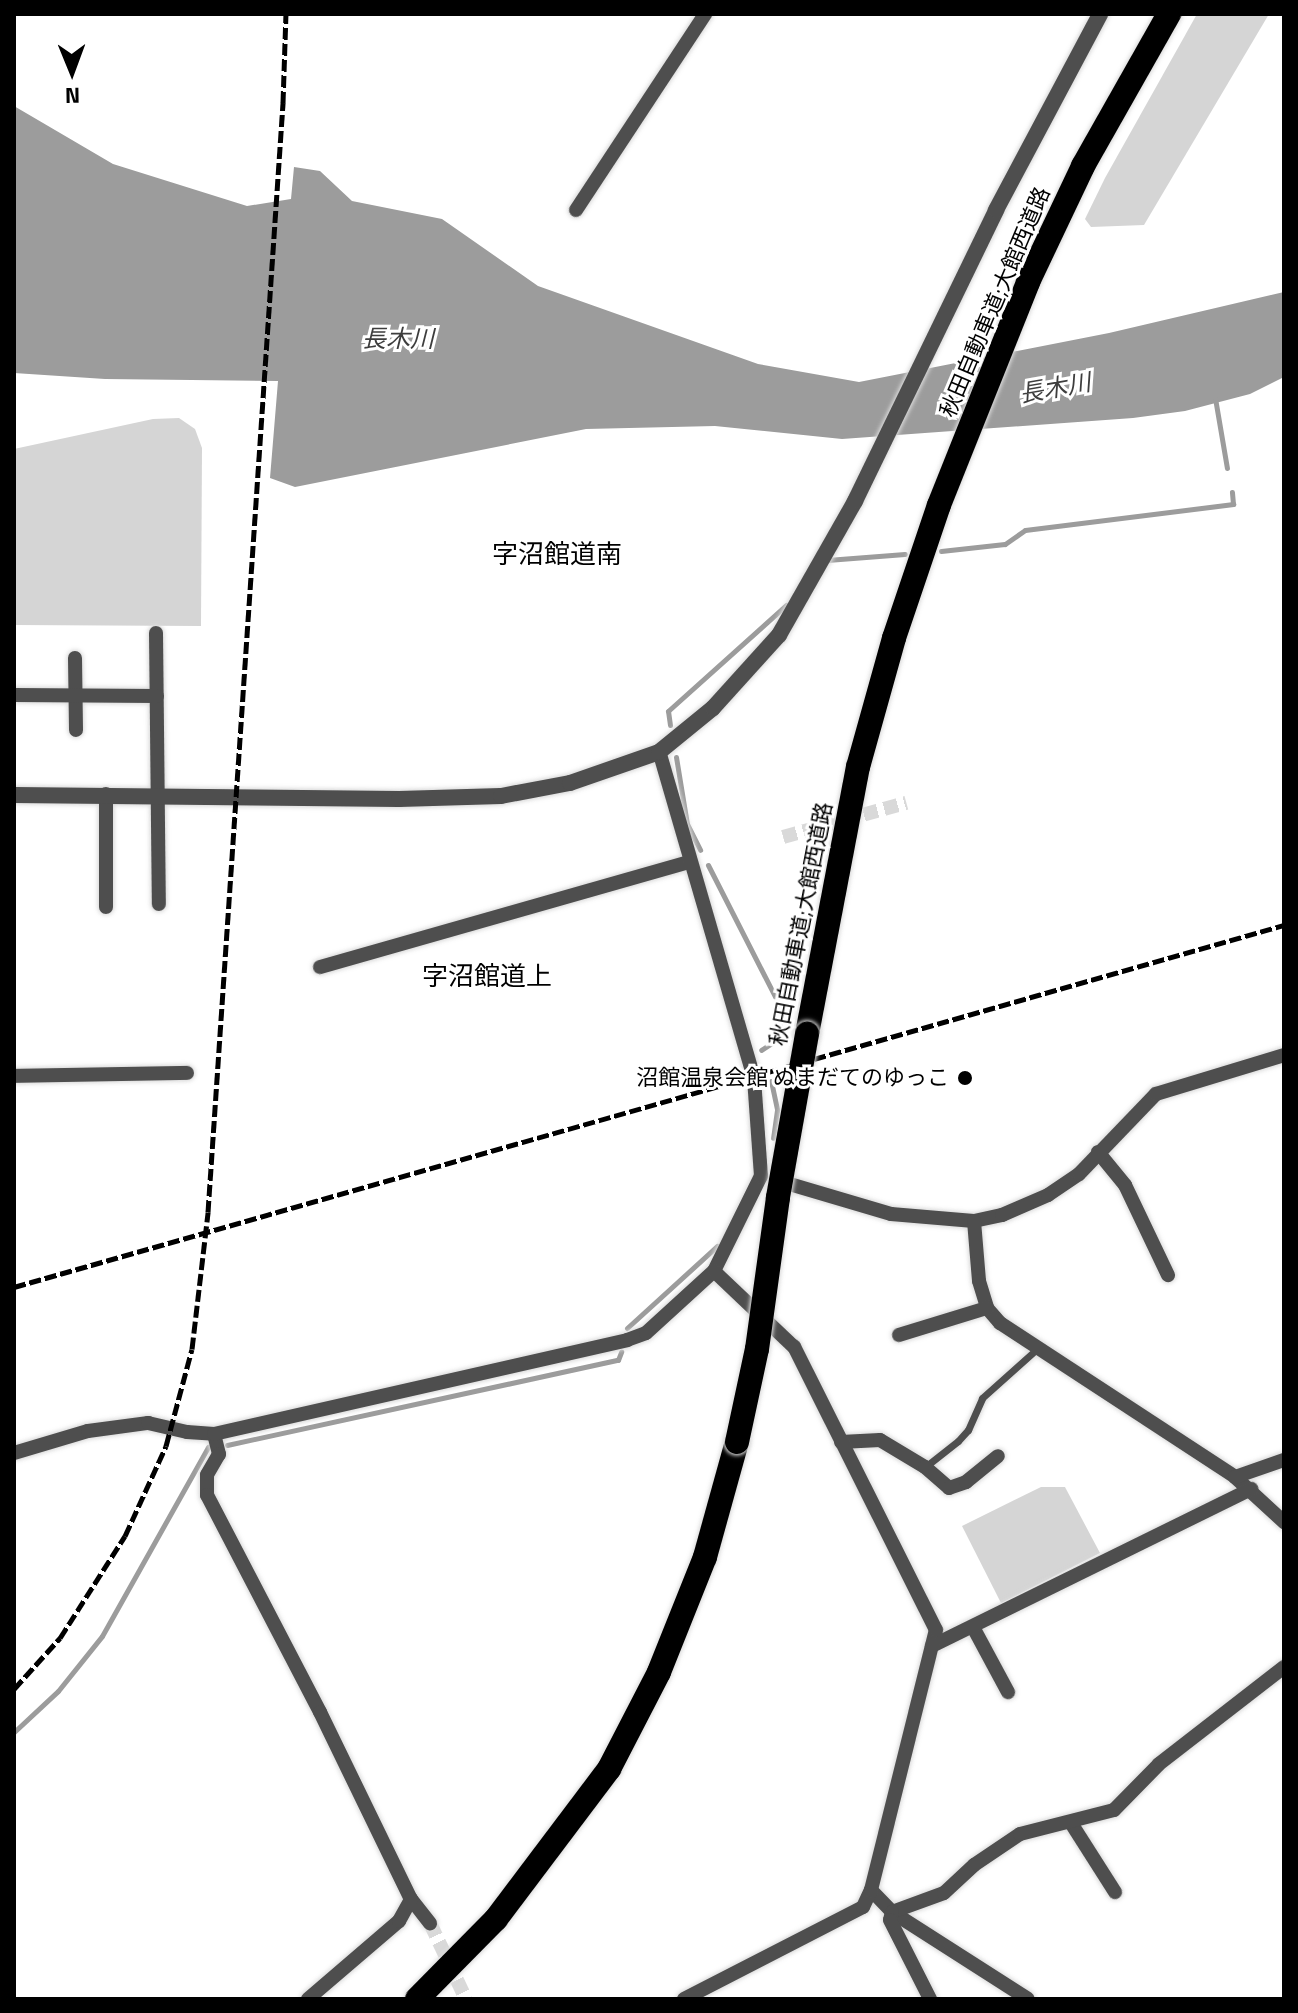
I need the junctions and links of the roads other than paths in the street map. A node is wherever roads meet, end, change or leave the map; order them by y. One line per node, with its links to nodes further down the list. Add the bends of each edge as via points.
1 (705, 14): 4 (street)
2 (1100, 14): 11 (street, via 855,501 779,635 713,708)
3 (1169, 14): 50 (highway, 秋田自動車道;大館西道路, bridge, via 1083,166 1028,282 939,505 894,638 858,767 778,1197 757,1349 705,1557 659,1672 609,1769 496,1919)
4 (576, 210)
5 (156, 633): 9 (street)
6 (75, 658): 8 (street)
7 (14, 695): 8 (street)
8 (75, 695): 9 (street); 10 (street)
9 (157, 696): 13 (street)
10 (76, 730)
11 (659, 752): 13 (street, via 570,783 501,796); 15 (street)
12 (106, 794): 13 (street); 14 (street); 17 (street)
13 (158, 794): 16 (street)
14 (14, 795)
15 (688, 862): 18 (street); 23 (street, via 754,1078)
16 (159, 904)
17 (106, 907)
18 (320, 967)
19 (1284, 1055): 22 (street, via 1156,1094)
20 (187, 1073): 21 (street)
21 (14, 1076)
22 (1098, 1152): 24 (street, via 1079,1174 1048,1195); 26 (street, via 1125,1185)
23 (761, 1176): 24 (street, via 891,1214); 25 (street)
24 (974, 1221): 27 (street)
25 (714, 1271): 30 (street, via 646,1333 627,1340); 31 (street, via 794,1347)
26 (1168, 1275)
27 (987, 1308): 28 (street); 29 (street)
28 (899, 1335)
29 (1038, 1348): 35 (lane, via 982,1398 968,1430); 36 (street)
30 (214, 1434): 32 (street, via 148,1423 88,1431); 46 (street, via 219,1454 207,1475 207,1495)
31 (841, 1442): 35 (street, via 880,1440); 40 (street, via 936,1630)
32 (14, 1453)
33 (998, 1456): 35 (street, via 954,1488)
34 (1284, 1460): 36 (street)
35 (925, 1467)
36 (1235, 1477): 37 (street)
37 (1251, 1489): 38 (street); 39 (street)
38 (1284, 1522)
39 (973, 1627): 40 (street); 42 (street)
40 (932, 1646): 44 (street)
41 (1284, 1667): 43 (street, via 1159,1764 1114,1810)
42 (1008, 1692)
43 (1071, 1823): 45 (street); 47 (street, via 1020,1834 944,1893)
44 (871, 1890): 47 (street); 51 (street, via 863,1907)
45 (1115, 1892)
46 (411, 1899): 48 (street); 49 (street, via 399,1921)
47 (892, 1912): 52 (street, via 890,1920); 53 (street)
48 (430, 1923)
49 (308, 1999)
50 (417, 1999)
51 (684, 1999)
52 (930, 1999)
53 (1028, 1999)

